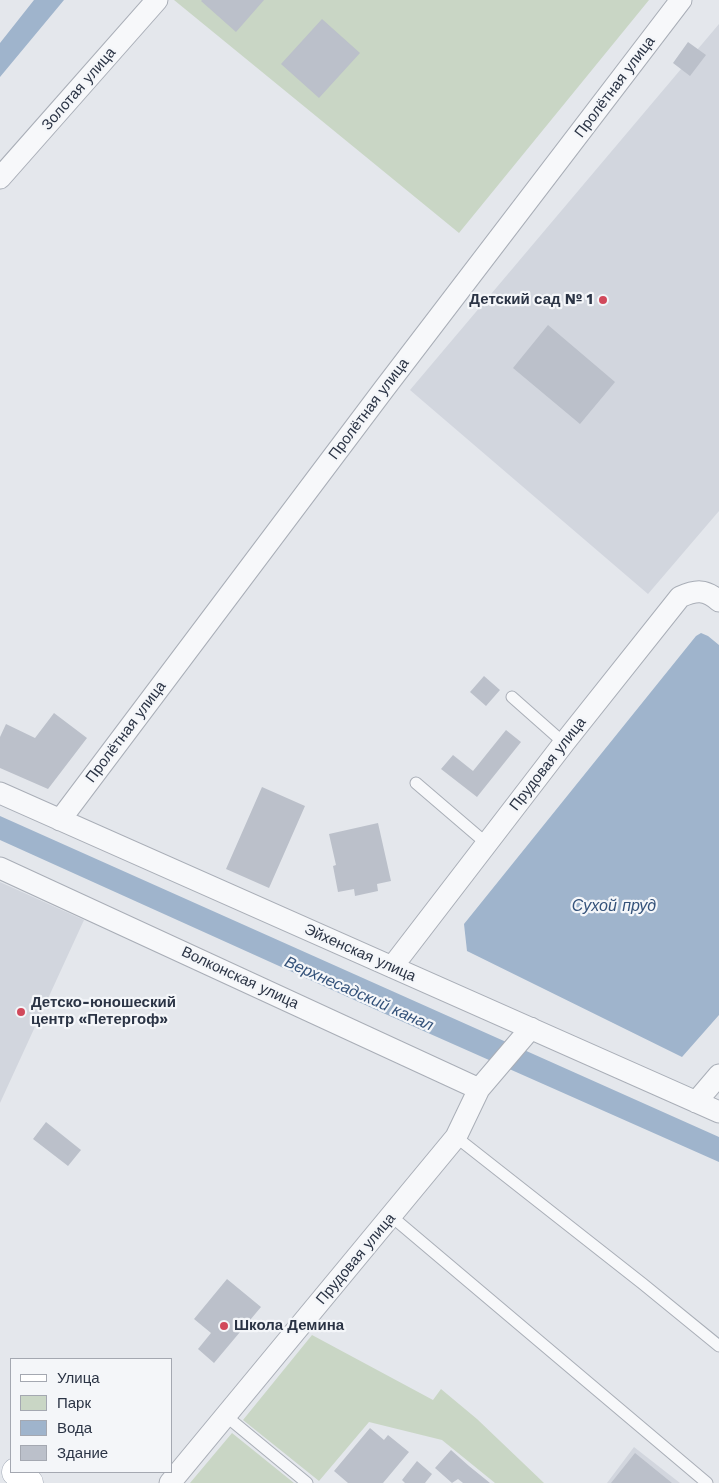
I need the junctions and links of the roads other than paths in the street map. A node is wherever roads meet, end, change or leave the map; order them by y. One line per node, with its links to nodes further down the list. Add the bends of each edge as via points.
1 (157, 0): 3 (street, Золотая улица)
2 (681, 0): 9 (street, Пролётная улица)
3 (0, 178)
4 (719, 601): 6 (street, Прудовая улица, via 710,594 694,591 680,596)
5 (512, 698): 6 (lane)
6 (564, 743): 10 (street, Прудовая улица)
7 (416, 783): 10 (lane)
8 (0, 793): 9 (street, Эйхенская улица)
9 (60, 820): 12 (street, Эйхенская улица)
10 (486, 843): 12 (street, Прудовая улица)
11 (0, 868): 15 (street, Волконская улица)
12 (392, 967): 13 (street, Эйхенская улица)
13 (526, 1034): 15 (street, Прудовая улица); 16 (street, Эйхенская улица)
14 (719, 1075): 16 (street)
15 (479, 1090): 18 (street, Прудовая улица)
16 (696, 1102): 17 (street, Эйхенская улица)
17 (719, 1112)
18 (456, 1137): 19 (street, Прудовая улица); 20 (lane)
19 (391, 1216): 21 (street, Прудовая улица); 28 (lane)
20 (719, 1346)
21 (226, 1416): 26 (street, Прудовая улица); 27 (lane)
22 (0, 1458): 23 (main road)
23 (10, 1467)
24 (17, 1473): 25 (main road)
25 (29, 1483)
26 (170, 1483)
27 (307, 1483)
28 (707, 1483)

